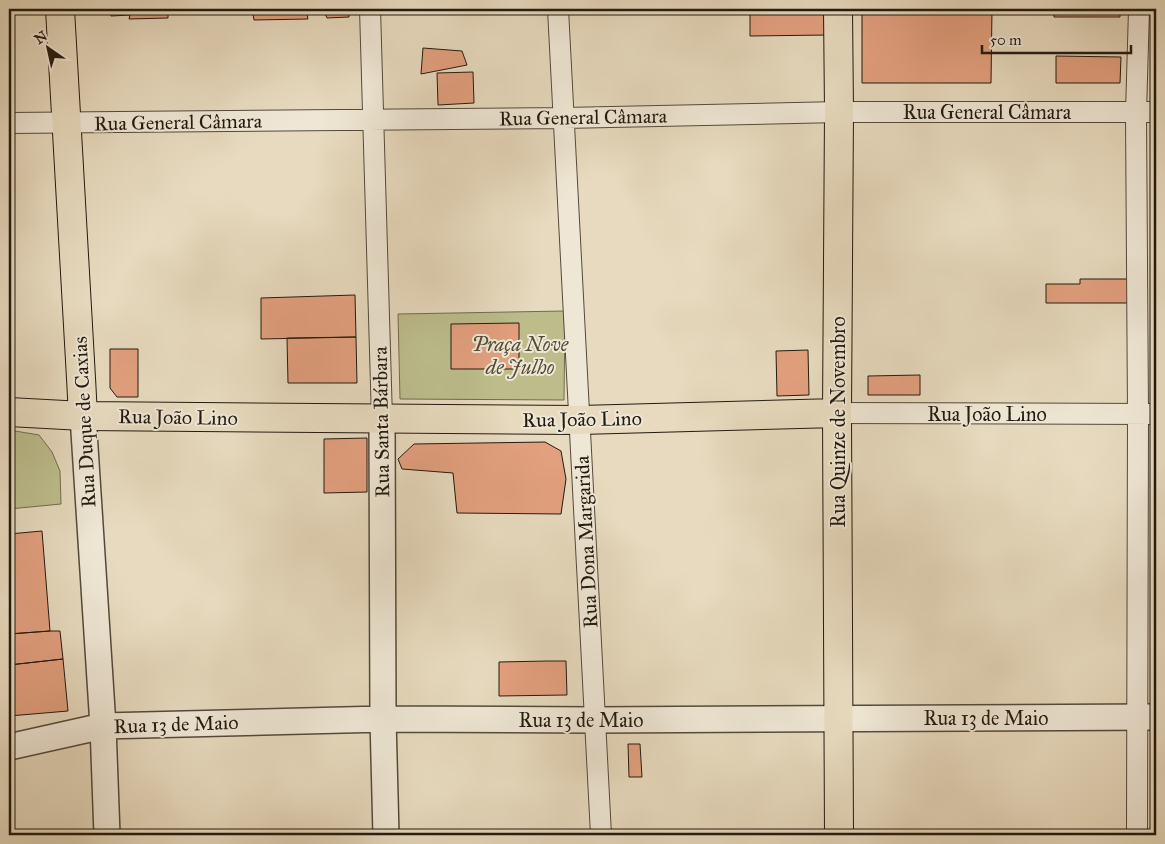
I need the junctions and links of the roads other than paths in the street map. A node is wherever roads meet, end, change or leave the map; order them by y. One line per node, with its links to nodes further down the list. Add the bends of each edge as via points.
1 (60, 9): 12 (main road, Rua Duque de Caxias)
2 (370, 9): 10 (street, Rua Santa Bárbara)
3 (558, 9): 9 (street, Rua Dona Margarida)
4 (838, 9): 6 (main road, Rua Quinze de Novembro)
5 (1139, 9): 8 (street)
6 (839, 112): 8 (street, Rua General Câmara); 9 (street, Rua General Câmara); 14 (main road, Rua Quinze de Novembro)
7 (1156, 112): 8 (street, Rua General Câmara)
8 (1136, 113): 15 (street)
9 (564, 118): 10 (street, Rua General Câmara); 18 (street, Rua Dona Margarida)
10 (374, 120): 12 (street, Rua General Câmara); 17 (street, Rua Santa Bárbara)
11 (9, 123): 12 (street, Rua General Câmara)
12 (66, 123): 16 (main road, Rua Duque de Caxias)
13 (9, 412): 16 (main road, Rua João Lino)
14 (837, 413): 15 (street, Rua João Lino); 18 (main road, Rua João Lino); 20 (main road, Rua Quinze de Novembro)
15 (1147, 414): 19 (street)
16 (83, 416): 17 (main road, Rua João Lino); 23 (street, Rua Duque de Caxias)
17 (382, 419): 18 (main road, Rua João Lino); 21 (street, Rua Santa Bárbara)
18 (580, 420): 22 (street, Rua Dona Margarida)
19 (1147, 717): 20 (street, Rua 13 de Maio); 29 (street)
20 (839, 718): 22 (street, Rua 13 de Maio); 28 (main road, Rua Quinze de Novembro)
21 (383, 719): 22 (street, Rua 13 de Maio); 23 (street, Rua 13 de Maio); 26 (street, Rua Santa Bárbara)
22 (595, 720): 27 (street, Rua Dona Margarida)
23 (103, 726): 24 (street, Rua 13 de Maio); 25 (street, Rua Duque de Caxias)
24 (9, 747)
25 (107, 835)
26 (386, 835)
27 (601, 835)
28 (840, 835)
29 (1137, 835)

